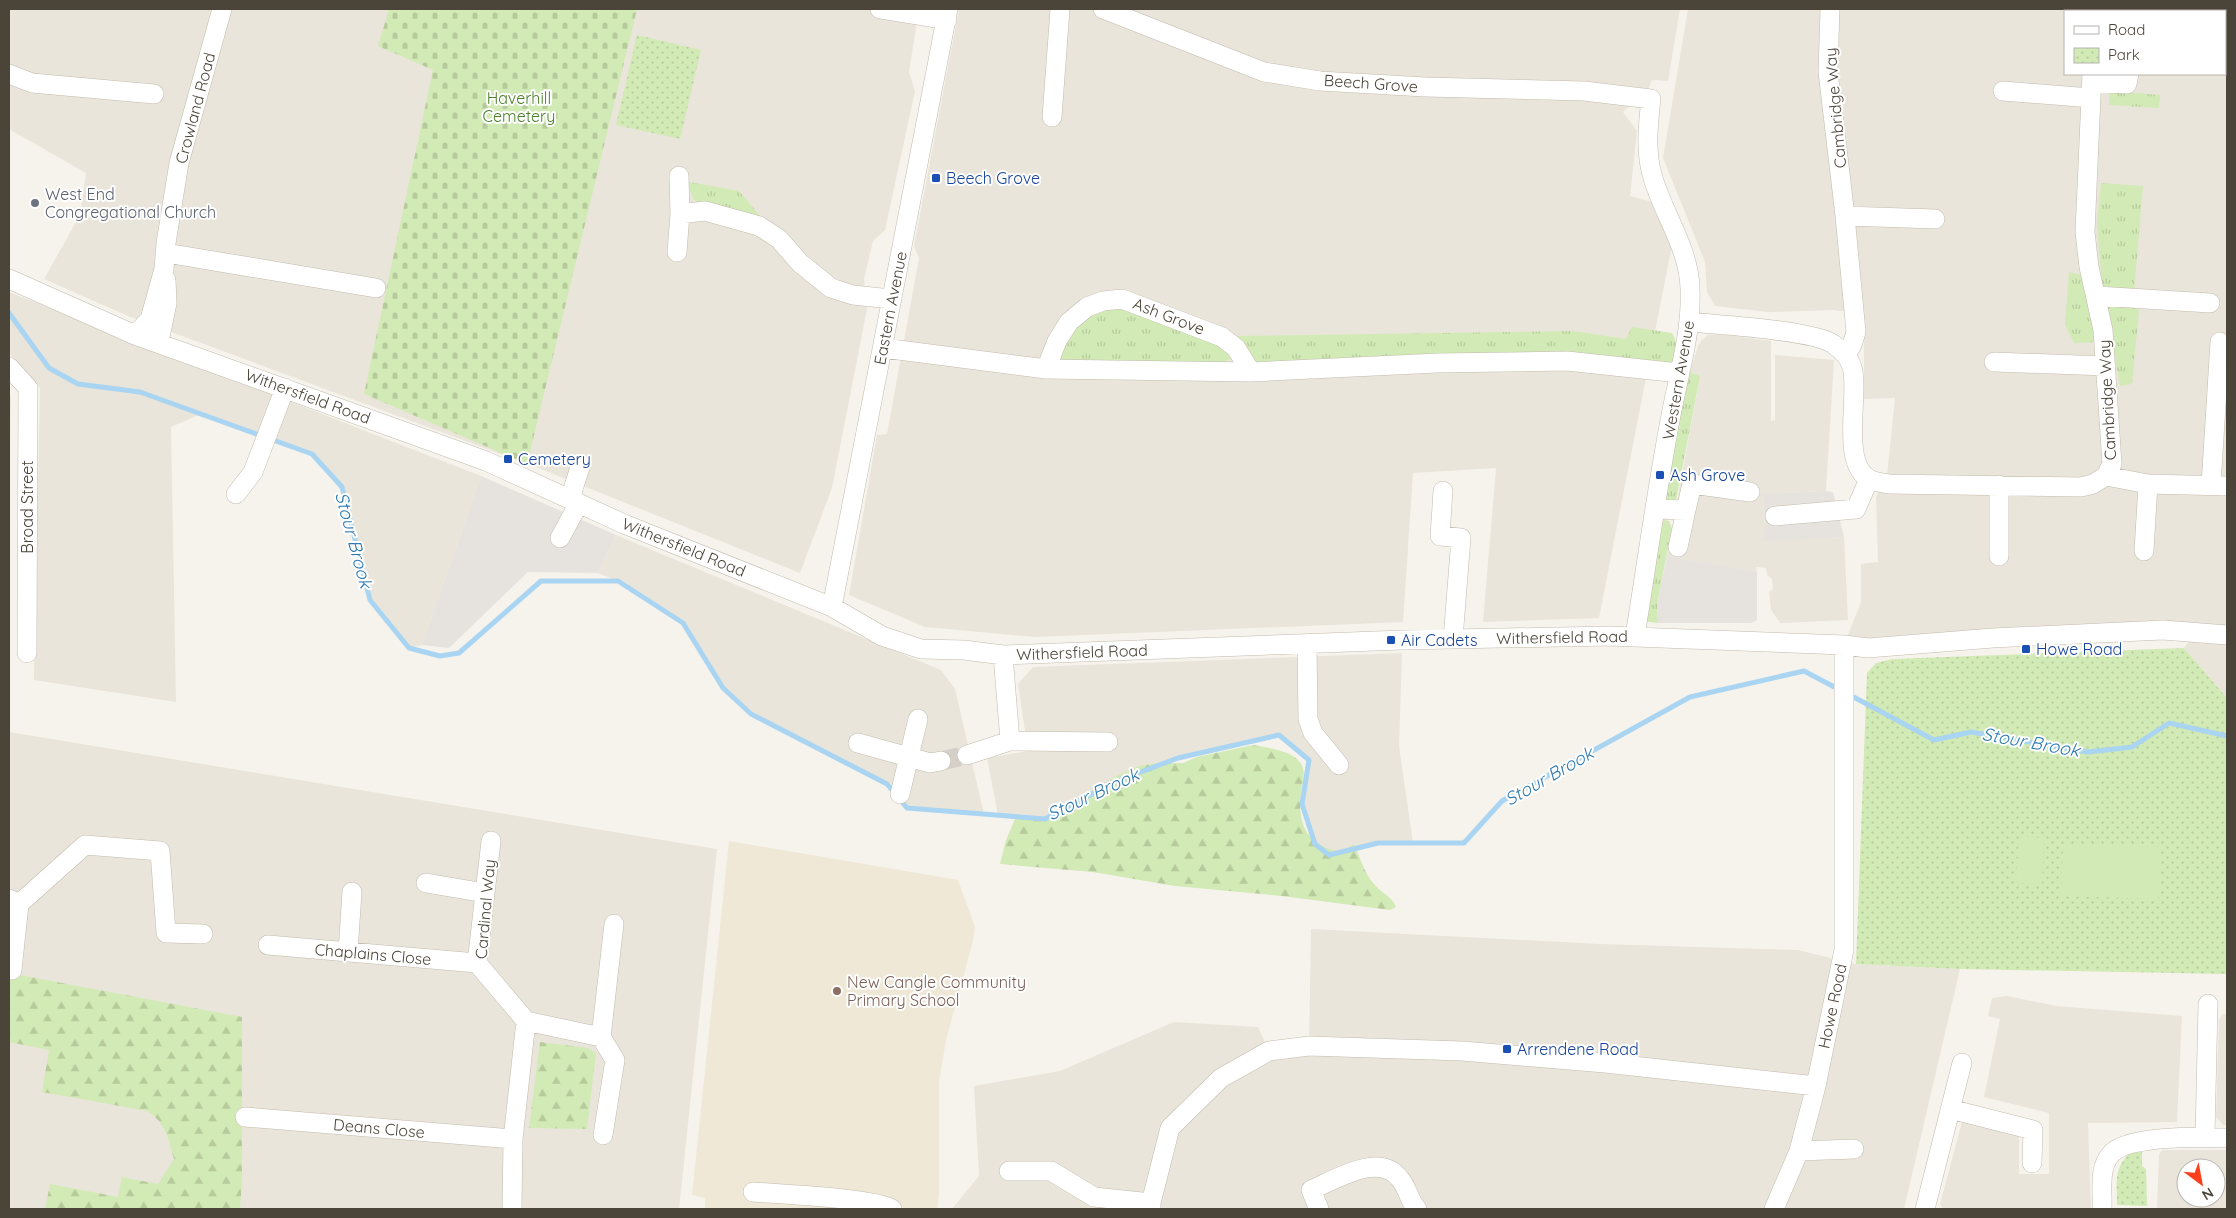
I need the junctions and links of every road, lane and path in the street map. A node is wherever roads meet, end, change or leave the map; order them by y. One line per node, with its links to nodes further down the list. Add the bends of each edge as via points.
1 (222, 9): 19 (street, Crowland Road, via 179,163)
2 (880, 9): 6 (street)
3 (1060, 9): 13 (street)
4 (1103, 9): 12 (street, Beech Grove, via 1264,72 1320,81 1584,91)
5 (1830, 9): 16 (street, Cambridge Way, via 1828,72)
6 (947, 14): 23 (street, Eastern Avenue)
7 (9, 74): 11 (street, via 32,83)
8 (2129, 75): 9 (street, via 2127,84)
9 (2092, 85): 10 (street); 22 (street, Cambridge Way, via 2085,232 2089,267)
10 (2003, 91)
11 (154, 94)
12 (1651, 99): 25 (street, Western Avenue, via 1647,138 1652,175 1688,263)
13 (1052, 117)
14 (679, 176): 15 (street)
15 (680, 214): 18 (street); 23 (street, via 705,211 759,226 779,239 800,263 831,288)
16 (1845, 216): 17 (street); 30 (street, Cambridge Way, via 1856,332)
17 (1934, 219)
18 (677, 252)
19 (165, 261): 21 (street); 26 (street, Crowland Road, via 150,319); 27 (street, Crowland Road, via 167,303)
20 (9, 279): 26 (street, Withersfield Road)
21 (376, 288)
22 (2097, 296): 24 (street); 32 (street, Cambridge Way)
23 (891, 300): 29 (street, Eastern Avenue)
24 (2210, 302)
25 (1690, 322): 30 (street, via 1773,330 1814,338 1831,342); 36 (street, Western Avenue)
26 (135, 334): 27 (street, Withersfield Road)
27 (160, 342): 37 (street, Withersfield Road)
28 (2220, 342): 43 (street)
29 (883, 348): 34 (street); 55 (street, Eastern Avenue)
30 (1846, 354): 40 (street, via 1852,368 1853,452 1859,468)
31 (1994, 362): 32 (street)
32 (2106, 366): 39 (street, Cambridge Way, via 2112,464)
33 (9, 367): 61 (street, Broad Street, via 28,388)
34 (1046, 369): 35 (street); 35 (street, Ash Grove, via 1057,341 1070,322 1087,307 1122,299 1222,337 1236,348)
35 (1252, 372): 36 (street, via 1438,363 1567,361)
36 (1679, 373): 48 (street, Western Avenue)
37 (285, 388): 46 (street, via 256,463); 47 (street, Withersfield Road, via 486,461)
38 (581, 464): 47 (street)
39 (2106, 476): 41 (street); 42 (street, Cambridge Way, via 2081,487)
40 (1869, 479): 42 (street, Cambridge Way, via 1889,484); 50 (street, via 1856,509)
41 (2148, 484): 43 (street); 53 (street)
42 (1999, 485): 54 (street)
43 (2219, 486)
44 (1442, 491): 58 (street, via 1440,536 1461,538)
45 (1750, 492): 49 (street, via 1692,484)
46 (236, 494)
47 (574, 501): 51 (street); 55 (street, Withersfield Road)
48 (1656, 509): 49 (street); 57 (street, Western Avenue)
49 (1686, 510): 52 (street)
50 (1775, 516)
51 (560, 538)
52 (1678, 547)
53 (2144, 551)
54 (1999, 556)
55 (832, 607): 62 (street, Withersfield Road, via 882,636 922,649)
56 (2227, 635): 60 (street, Withersfield Road, via 2163,630 1868,648)
57 (1635, 636): 58 (street, Withersfield Road); 60 (street, Withersfield Road)
58 (1453, 639): 59 (street, Withersfield Road)
59 (1308, 644): 62 (street, Withersfield Road); 70 (street, via 1308,719 1313,733)
60 (1844, 645): 87 (street, Howe Road, via 1844,950)
61 (27, 653)
62 (1003, 655): 64 (street)
63 (918, 719): 68 (street)
64 (1010, 741): 65 (street); 67 (street)
65 (1108, 742)
66 (858, 744): 68 (street)
67 (967, 755)
68 (907, 758): 69 (street, via 930,763); 71 (street)
69 (941, 761)
70 (1339, 765)
71 (900, 794)
72 (491, 841): 75 (street, Cardinal Way)
73 (426, 883): 75 (street)
74 (352, 892): 80 (street)
75 (485, 893): 81 (street, Cardinal Way)
76 (14, 902): 78 (street, via 85,846 160,851 166,933); 82 (street)
77 (614, 924): 85 (street)
78 (203, 934)
79 (268, 945): 80 (street, Chaplains Close)
80 (348, 952): 81 (street, Chaplains Close)
81 (477, 963): 84 (street, Cardinal Way)
82 (12, 970)
83 (2208, 1004): 91 (street)
84 (526, 1021): 85 (street); 93 (street)
85 (600, 1037): 90 (street, via 615,1060)
86 (1962, 1063): 88 (street)
87 (1816, 1086): 95 (street, Howe Road); 99 (street, via 1462,1051 1310,1046 1269,1051 1221,1078 1170,1128)
88 (1950, 1109): 96 (street, via 2034,1130); 105 (street)
89 (245, 1117): 93 (street, Deans Close)
90 (603, 1135)
91 (2205, 1137): 92 (street); 106 (street, via 2152,1139 2110,1154 2102,1174)
92 (2227, 1138)
93 (513, 1139): 100 (street)
94 (1854, 1149): 95 (street)
95 (1799, 1150): 104 (street, Howe Road)
96 (2032, 1163)
97 (1009, 1171): 99 (street, via 1052,1171 1094,1197)
98 (753, 1192): 101 (street, via 866,1202)
99 (1151, 1206)
100 (512, 1209)
101 (892, 1209)
102 (1319, 1209): 103 (street, via 1311,1190 1368,1167 1380,1166 1390,1169 1401,1179)
103 (1417, 1209)
104 (1774, 1209)
105 (1925, 1209)
106 (2102, 1209)

